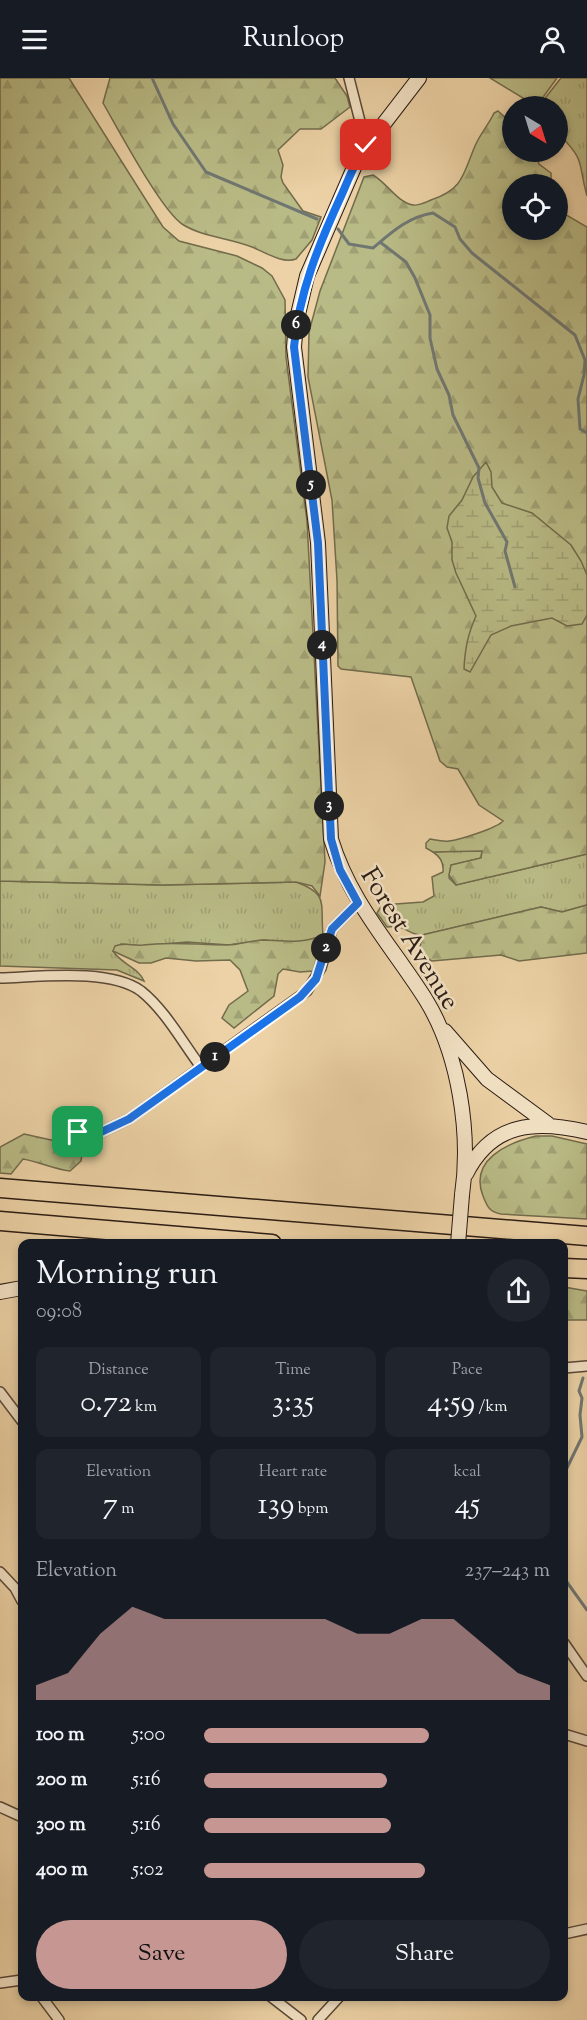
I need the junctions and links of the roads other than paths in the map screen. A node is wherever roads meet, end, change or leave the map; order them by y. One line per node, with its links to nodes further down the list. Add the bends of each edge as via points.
1 (349, 78): 3 (street)
2 (419, 78): 3 (street, Forest Avenue)
3 (366, 145): 4 (street, Forest Avenue, via 307,276 294,347 318,543 331,839 340,870)
4 (358, 903): 6 (street, Forest Avenue); 7 (street, via 332,929 321,968 307,991)
5 (0, 978): 7 (street, via 104,978 126,984 148,998)
6 (434, 1014): 8 (street, via 487,1079); 11 (street, Forest Avenue, via 456,1081)
7 (201, 1067): 9 (street, via 117,1126 97,1134)
8 (548, 1124): 10 (street); 11 (street, via 522,1127 501,1136 476,1157)
9 (78, 1132)
10 (587, 1132)
11 (465, 1176): 16 (street, Forest Avenue, bridge)
12 (0, 1188): 14 (highway)
13 (0, 1221): 15 (highway)
14 (587, 1236)
15 (213, 1239)
16 (458, 1239)
17 (568, 1268): 18 (highway)
18 (587, 1269)
19 (18, 1289): 20 (street)
20 (0, 1292)
21 (587, 1366): 22 (street)
22 (568, 1368)
23 (0, 1392): 24 (street)
24 (18, 1416)
25 (0, 1572): 26 (street)
26 (18, 1594)
27 (568, 1649): 28 (street)
28 (587, 1677)
29 (568, 1735): 30 (street)
30 (587, 1741)
31 (0, 1807): 32 (street)
32 (18, 1815)
33 (587, 1929): 34 (street)
34 (568, 1933)
35 (18, 1981): 36 (street)
36 (0, 1983)
37 (45, 2001): 40 (street)
38 (276, 2001): 41 (street)
39 (335, 2001): 42 (street)
40 (59, 2020)
41 (301, 2020)
42 (318, 2020)

